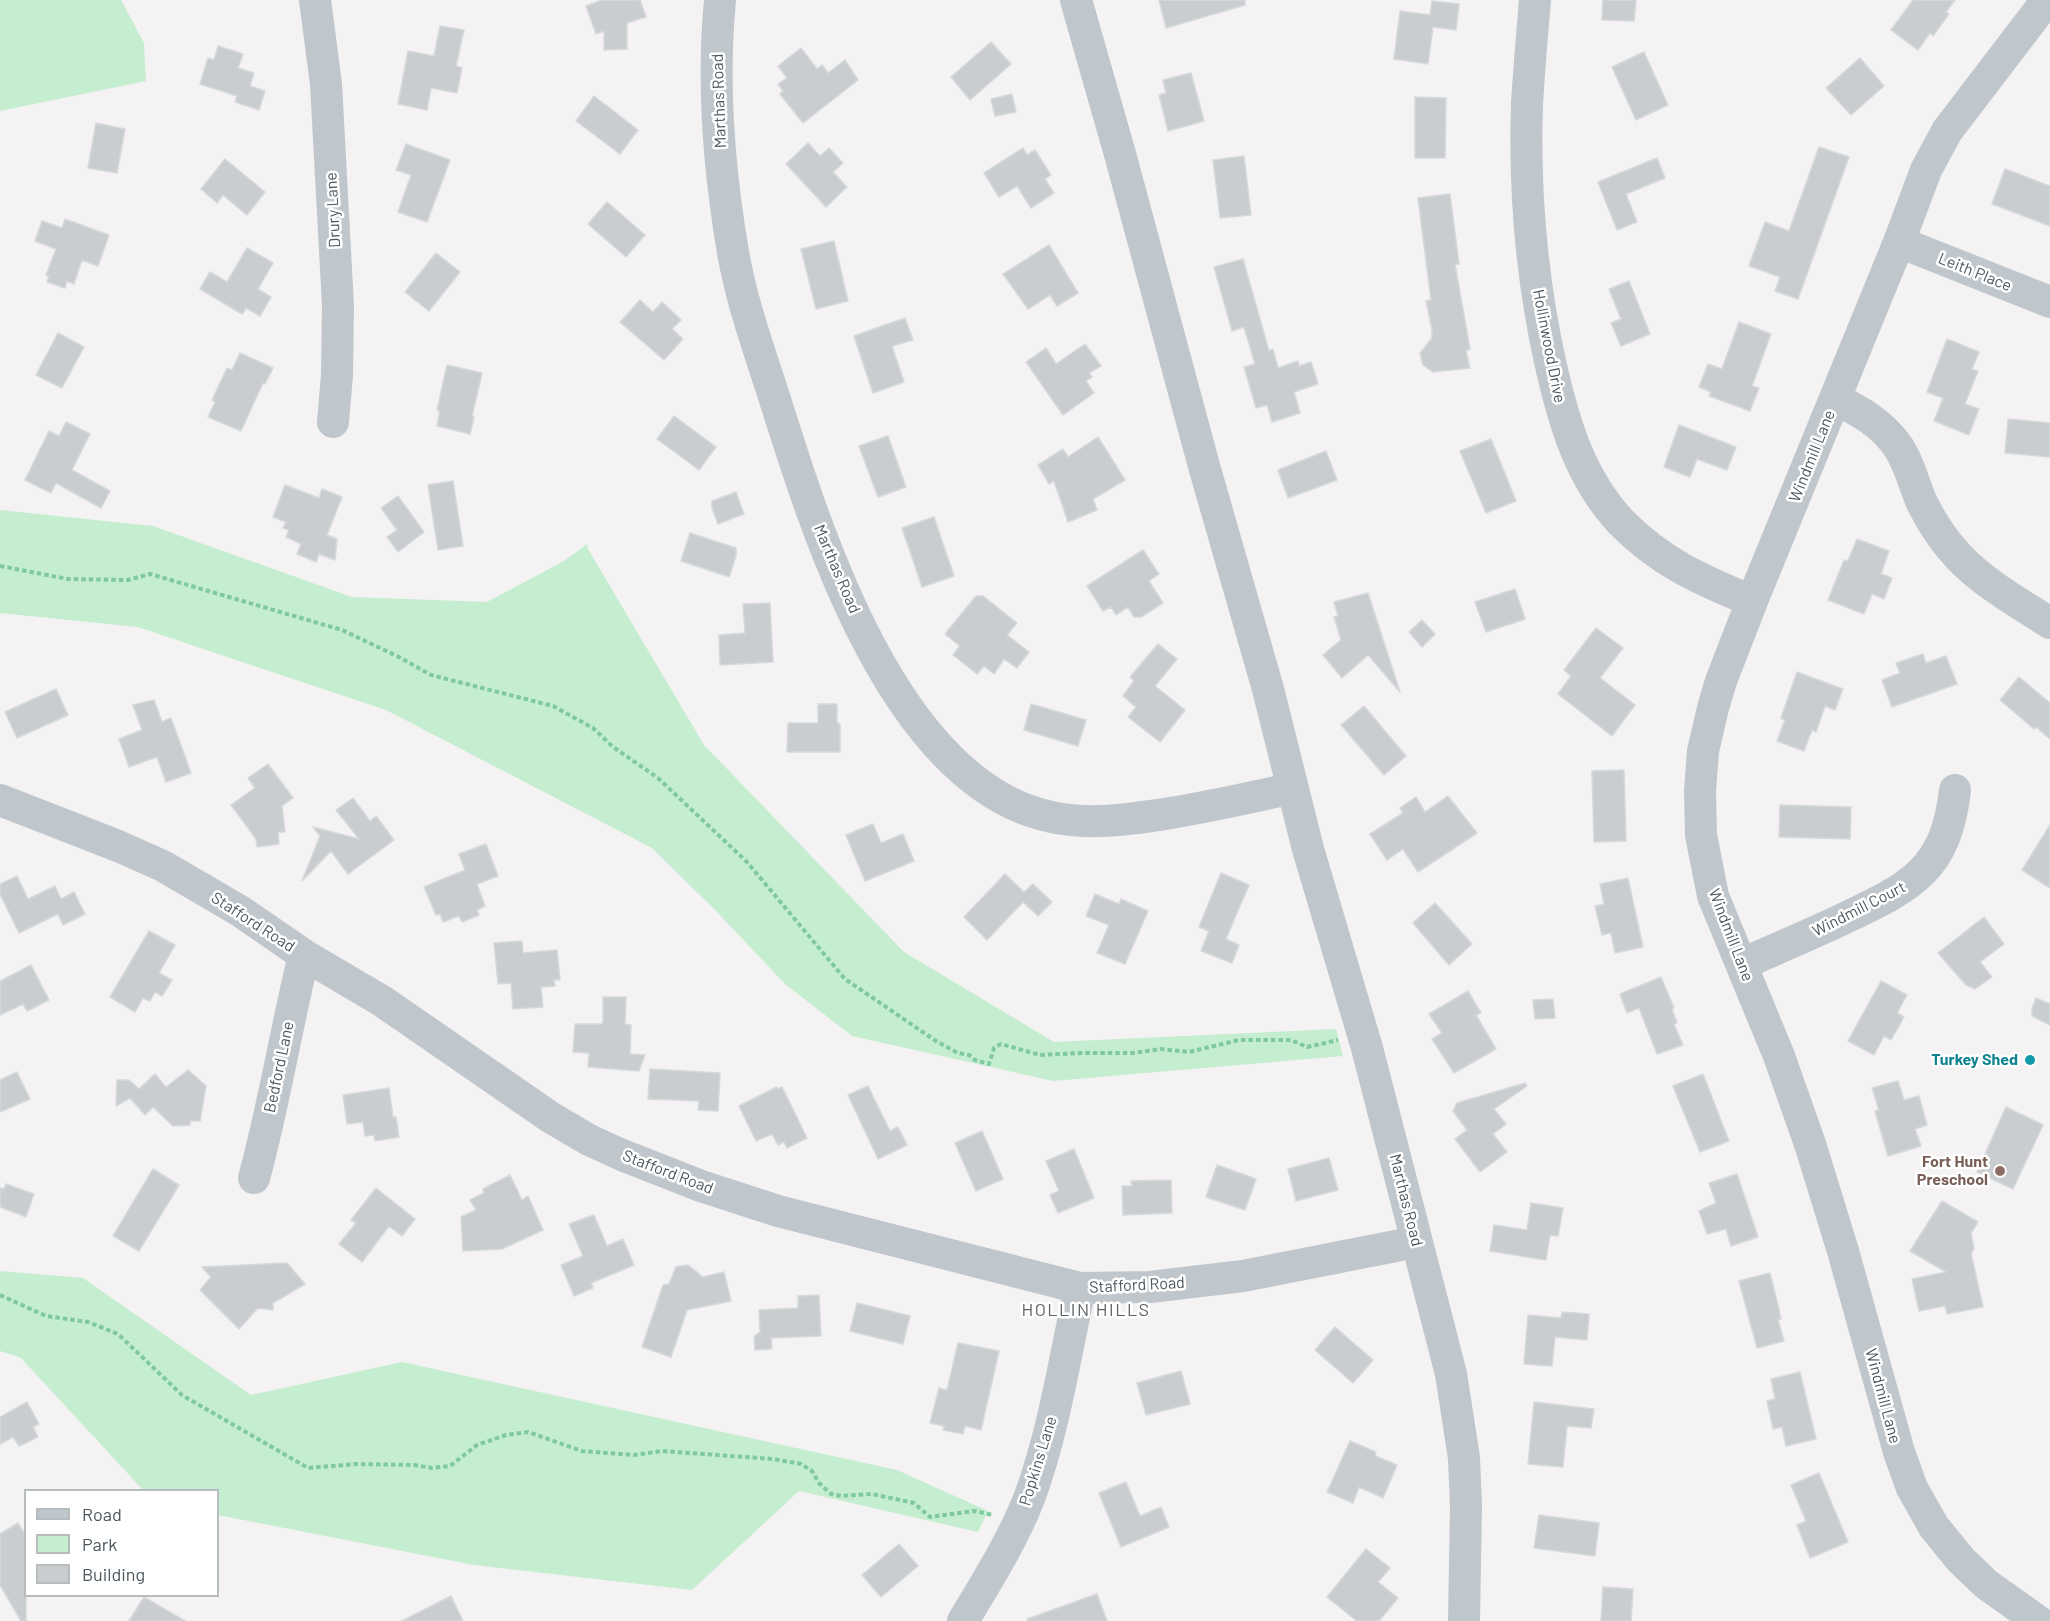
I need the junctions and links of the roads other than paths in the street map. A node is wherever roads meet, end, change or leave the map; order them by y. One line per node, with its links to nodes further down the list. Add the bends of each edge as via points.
1 (315, 0): 9 (street, Drury Lane, via 326,84 338,306)
2 (720, 0): 12 (street, Marthas Road, via 720,155 730,234 745,304 822,537 877,658 908,709 927,735 973,781 1017,806 1067,820 1116,822 1232,803)
3 (1076, 0): 12 (street, Marthas Road)
4 (1535, 0): 10 (street, Hollinwood Drive, via 1527,104 1529,216 1546,344 1574,448 1602,498 1640,540 1682,570)
5 (2047, 0): 6 (street, Windmill Lane, via 1937,148)
6 (1899, 242): 7 (street, Leith Place); 8 (street, Windmill Lane)
7 (2050, 302)
8 (1835, 399): 10 (street, Windmill Lane); 11 (street, via 1863,412 1899,448 1922,503 1958,556)
9 (333, 422)
10 (1752, 601): 16 (street, Windmill Lane, via 1713,708 1703,751 1700,791 1701,835 1713,896)
11 (2050, 623)
12 (1293, 788): 18 (street, Marthas Road, via 1367,1048)
13 (1955, 790): 16 (street, Windmill Court, via 1952,817 1941,845 1913,881 1886,899)
14 (0, 800): 15 (street, Stafford Road, via 163,866 240,910)
15 (304, 955): 17 (street, Bedford Lane); 19 (street, Stafford Road, via 382,1001 550,1117 622,1155 778,1211)
16 (1742, 964): 22 (street, Windmill Lane, via 1811,1147 1912,1488 1934,1527 1961,1560 1986,1584)
17 (254, 1178)
18 (1416, 1242): 19 (street, Stafford Road, via 1243,1276 1150,1287); 21 (street, Marthas Road, via 1451,1374 1464,1458)
19 (1080, 1288): 20 (street, Popkins Lane, via 1049,1431 1030,1495 1014,1532)
20 (963, 1621)
21 (1464, 1621)
22 (2038, 1621)

